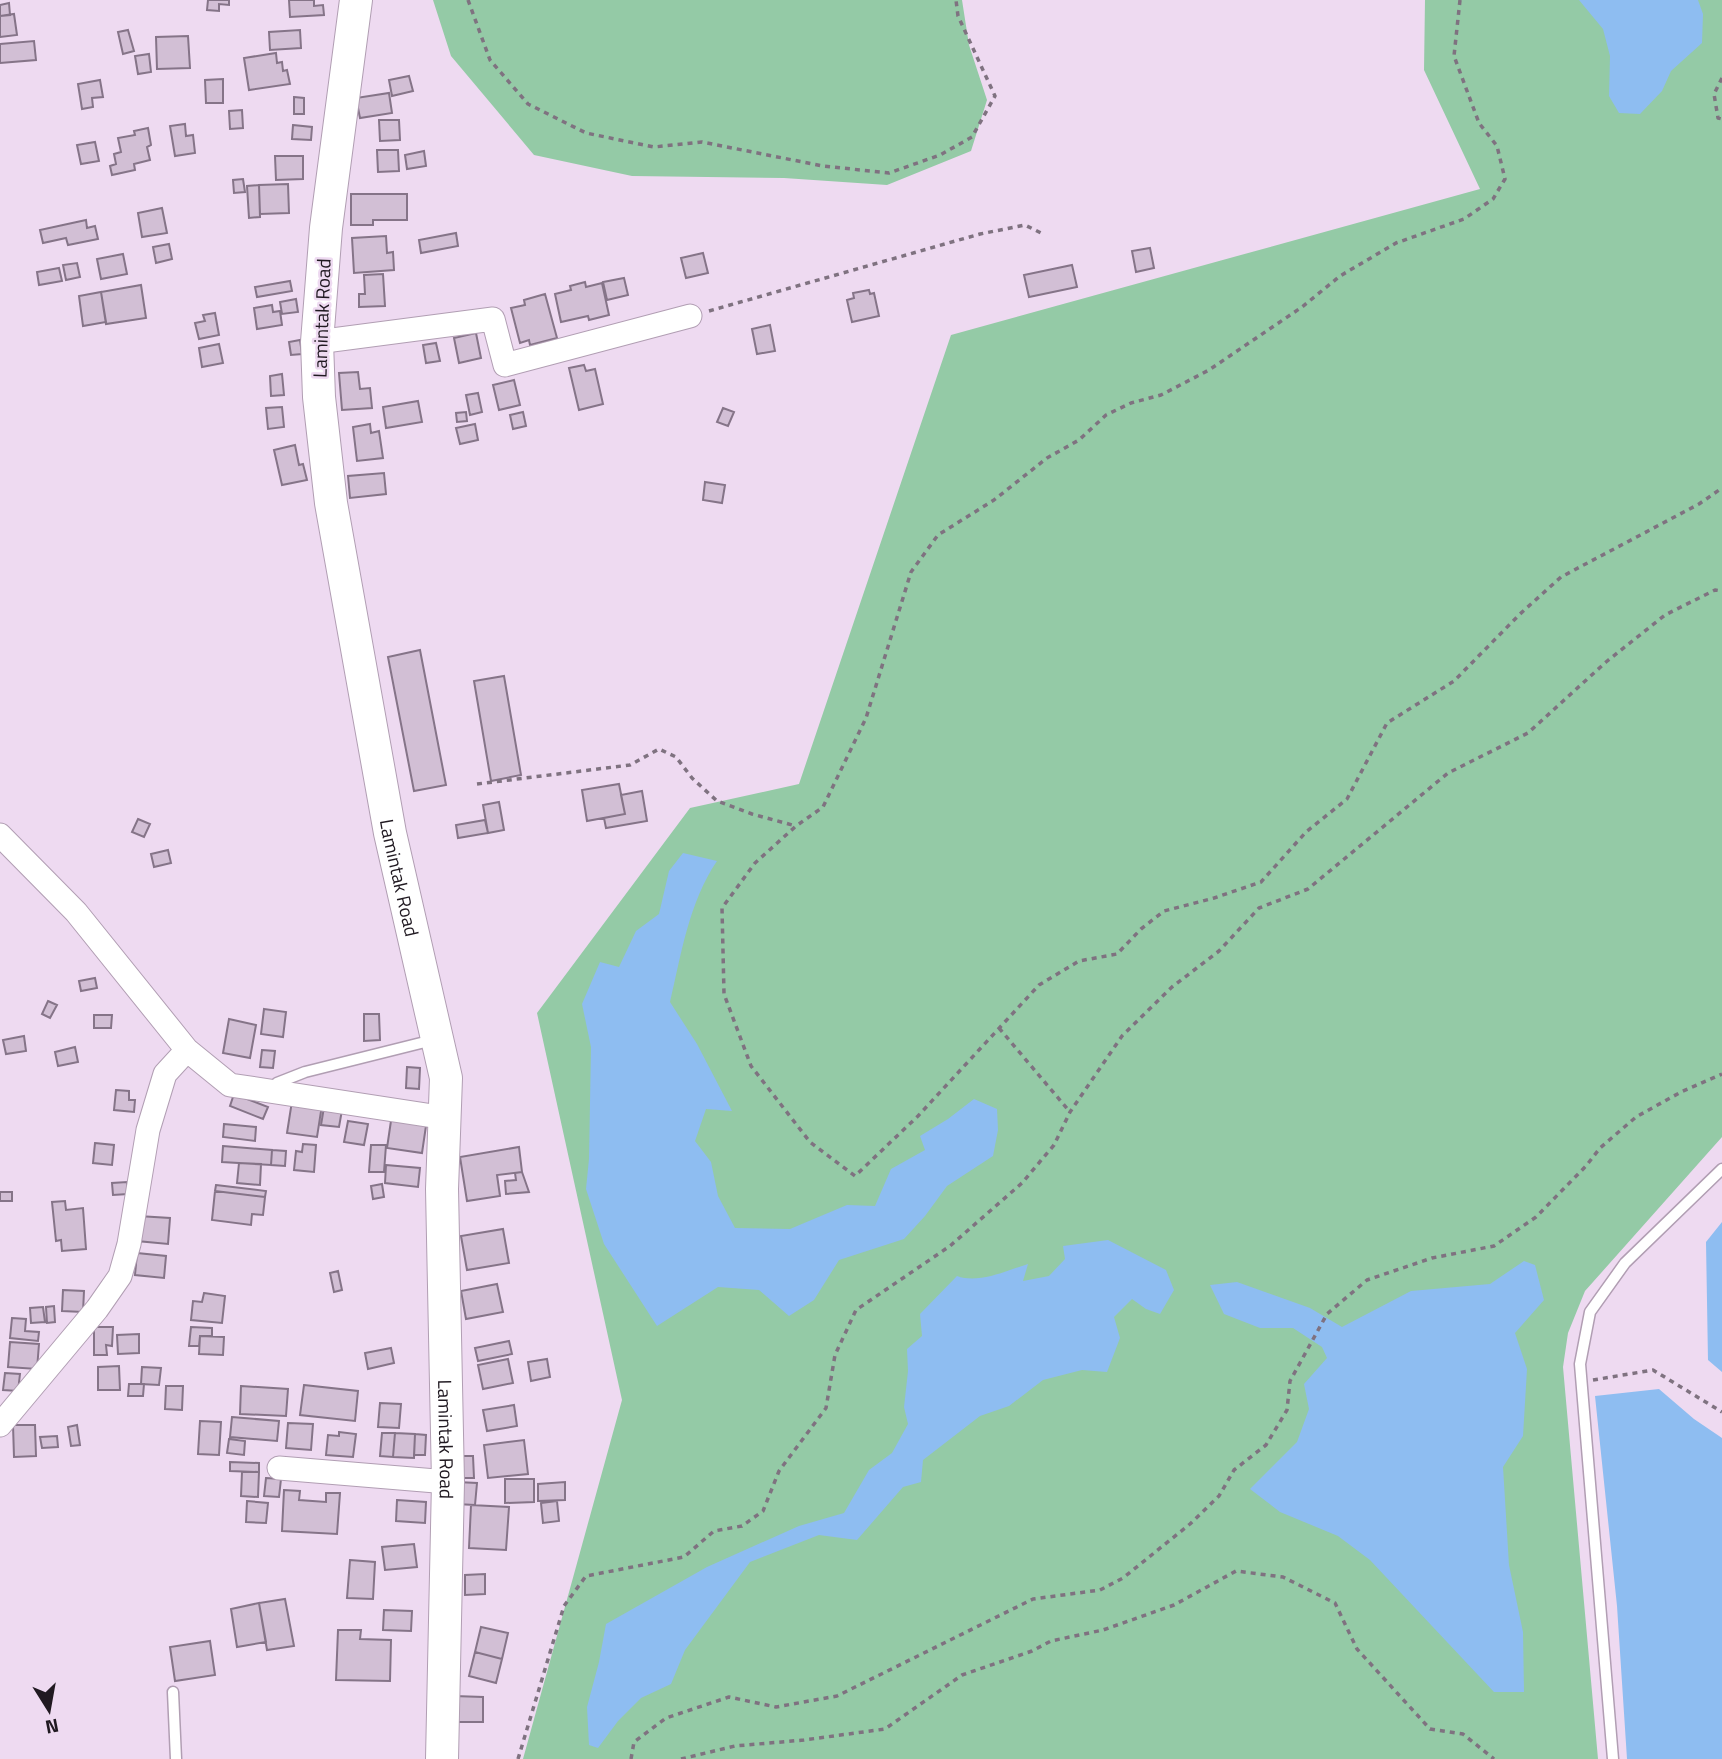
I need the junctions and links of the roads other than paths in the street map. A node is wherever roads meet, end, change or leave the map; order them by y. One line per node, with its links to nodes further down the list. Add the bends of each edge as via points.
1 (356, 0): 3 (main road, Lamintak Road, via 326,228)
2 (690, 316): 3 (street, via 505,365 494,319)
3 (317, 342): 5 (main road, Lamintak Road, via 331,503 390,833)
4 (0, 835): 6 (street, via 76,912)
5 (438, 1038): 7 (lane, via 305,1072 277,1083); 8 (main road, Lamintak Road, via 446,1078)
6 (187, 1050): 7 (street, via 230,1085); 10 (street, via 165,1074 148,1130 120,1276)
7 (272, 1092): 8 (street)
8 (446, 1118): 12 (main road, Lamintak Road, via 442,1189)
9 (1722, 1169): 16 (lane, via 1625,1263 1590,1312 1580,1364)
10 (0, 1424)
11 (279, 1468): 12 (street)
12 (448, 1482): 15 (main road, Lamintak Road)
13 (173, 1692): 14 (lane)
14 (176, 1759)
15 (442, 1759)
16 (1613, 1759)

